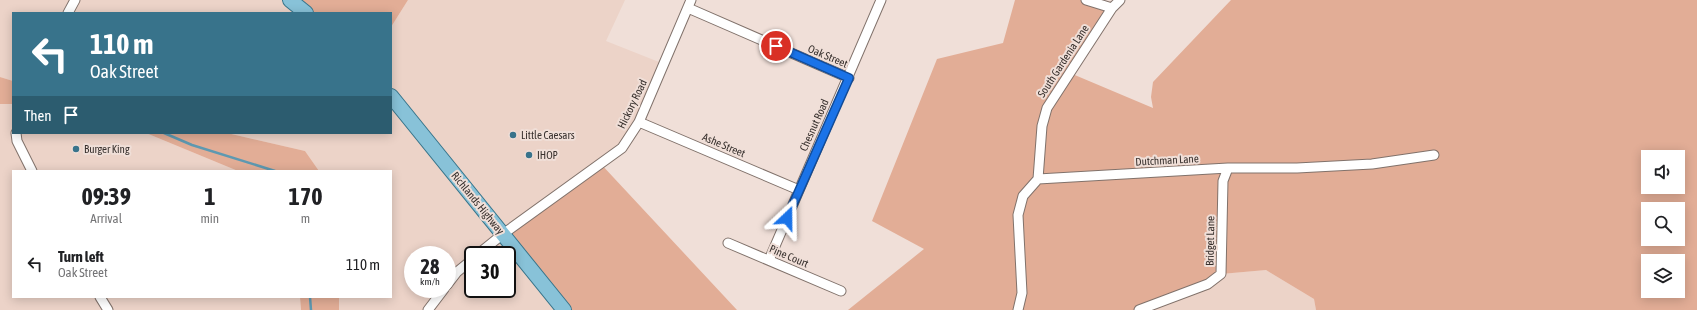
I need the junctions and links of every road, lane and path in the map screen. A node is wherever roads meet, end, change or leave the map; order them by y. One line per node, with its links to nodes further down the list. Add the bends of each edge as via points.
1 (75, 0): 8 (street)
2 (290, 0): 9 (main road)
3 (881, 0): 10 (street, Chesnut Road)
4 (1086, 0): 7 (street)
5 (1120, 0): 7 (street, South Gardenia Lane)
6 (690, 4): 10 (street, Oak Street); 12 (street, Hickory Road)
7 (1112, 8): 17 (street, South Gardenia Lane, via 1047,108 1042,126)
8 (69, 12)
9 (305, 12)
10 (849, 78): 18 (street, Chesnut Road)
11 (392, 97): 19 (main road, Richlands Highway)
12 (639, 122): 18 (street, Ashe Street); 19 (street, Hickory Road, via 622,148)
13 (16, 134): 16 (street)
14 (1434, 155): 15 (street, Dutchman Lane, via 1364,164 1297,168)
15 (1228, 168): 17 (street, Dutchman Lane); 32 (street, Bridget Lane, via 1223,181 1221,274 1208,284)
16 (32, 170)
17 (1038, 179): 31 (street, via 1023,196 1018,215 1022,293)
18 (799, 190): 22 (street, Chesnut Road)
19 (503, 234): 21 (street, Hickory Road); 30 (main road, Richlands Highway)
20 (728, 243): 22 (street, Pine Court)
21 (488, 246)
22 (769, 260): 25 (street, Pine Court)
23 (464, 266): 24 (street)
24 (456, 273)
25 (840, 291)
26 (101, 298): 28 (street)
27 (437, 298): 29 (street)
28 (108, 310)
29 (428, 310)
30 (564, 310)
31 (1018, 310)
32 (1139, 310)

